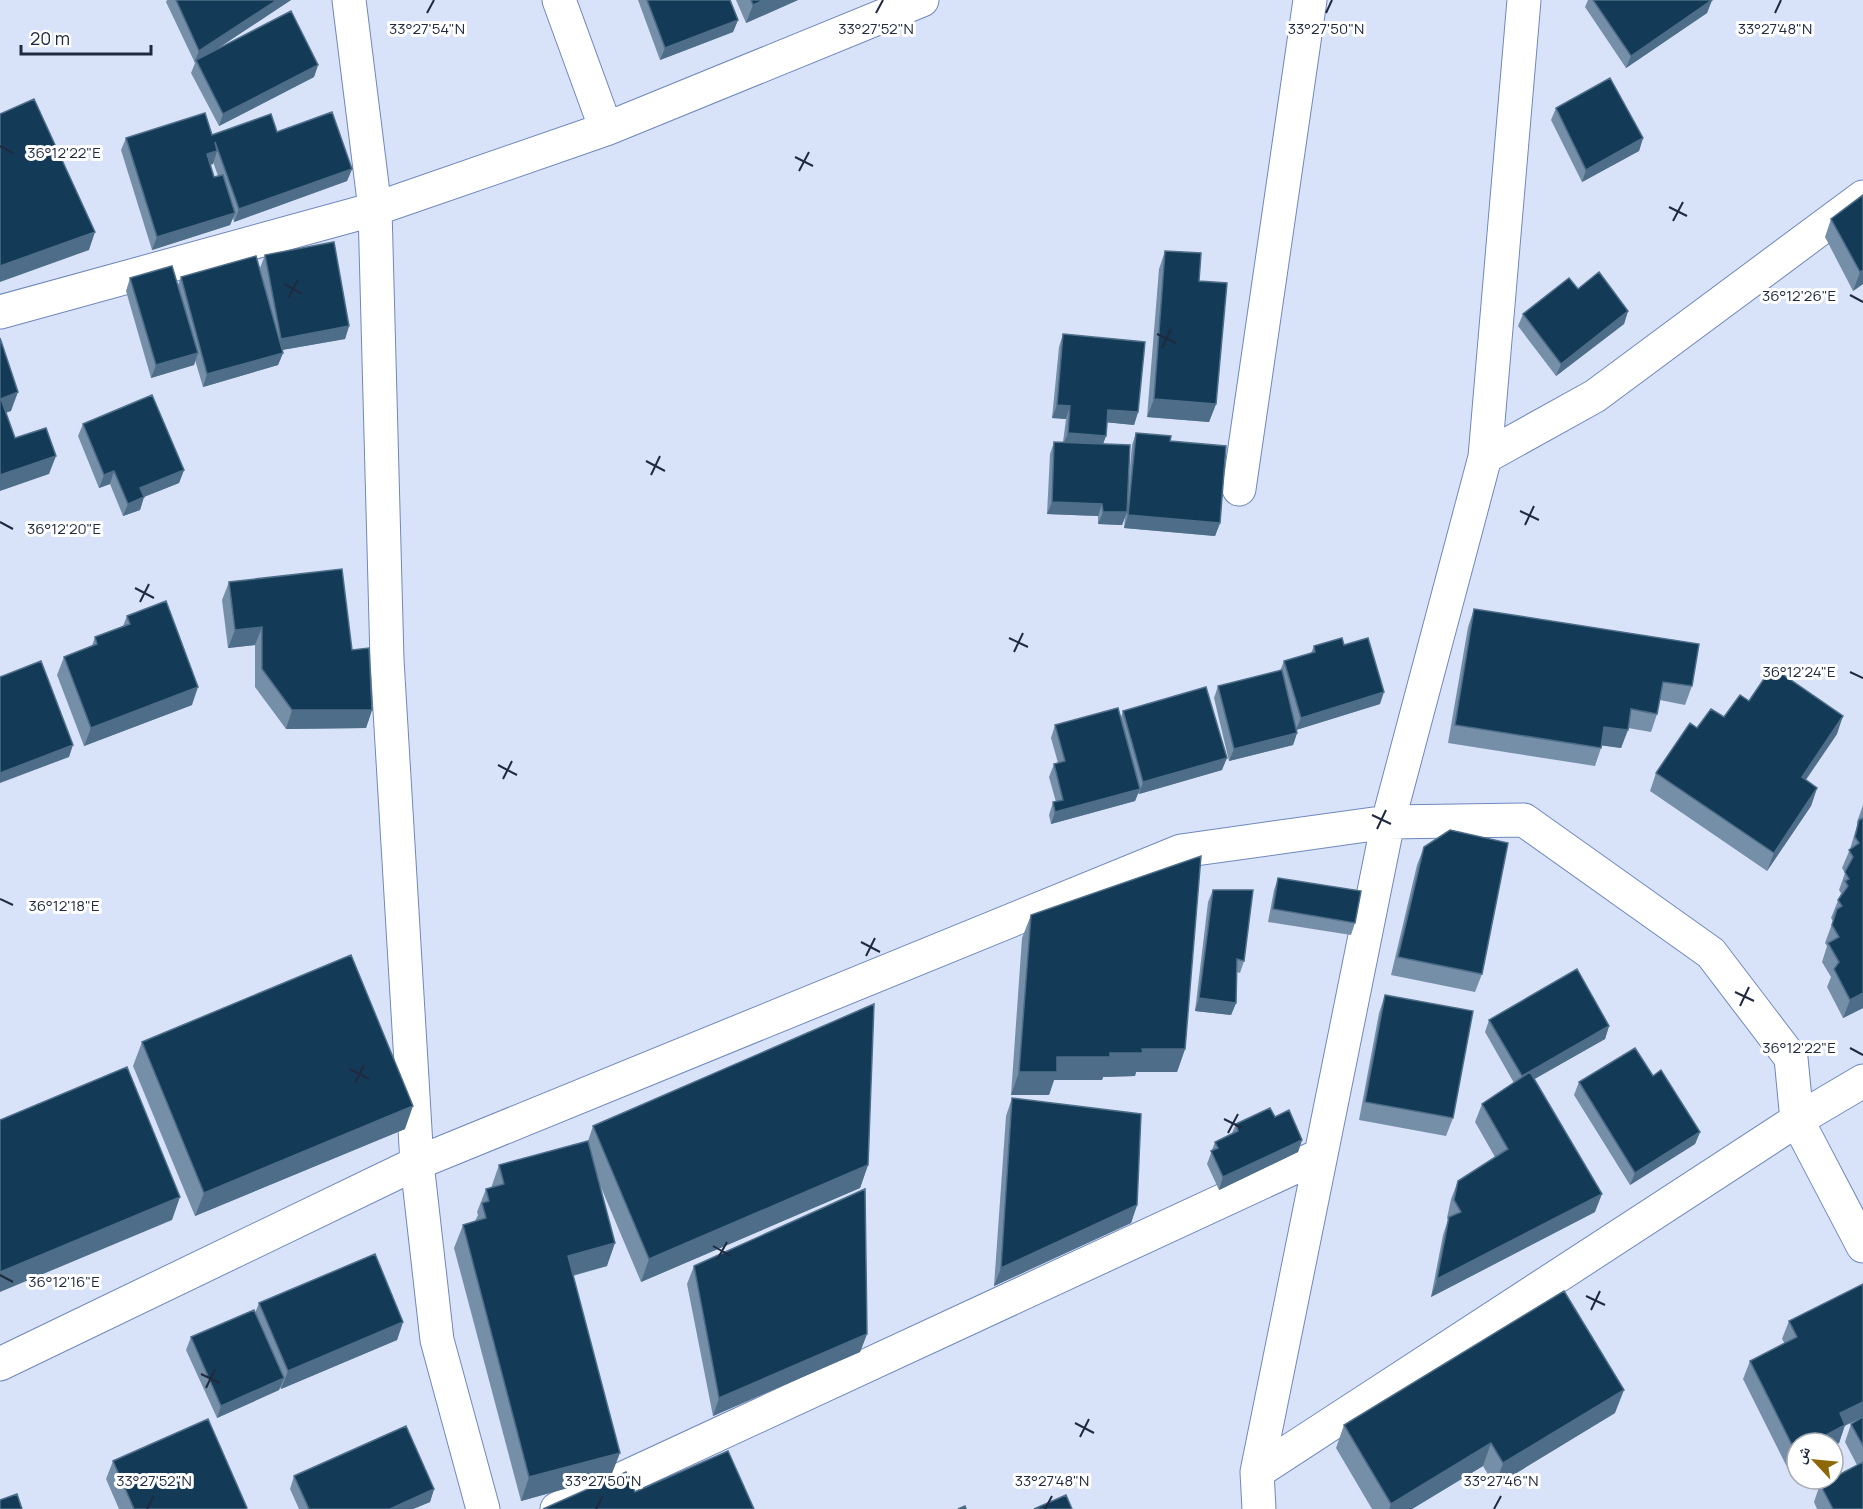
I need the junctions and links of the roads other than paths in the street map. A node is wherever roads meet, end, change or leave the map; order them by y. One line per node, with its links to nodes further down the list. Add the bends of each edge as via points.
1 (350, 0): 8 (street)
2 (559, 0): 6 (street)
3 (922, 0): 6 (street)
4 (1310, 0): 11 (street)
5 (1524, 0): 10 (street)
6 (606, 129): 8 (street)
7 (1863, 197): 10 (street, via 1595,396)
8 (375, 209): 9 (street); 16 (street, via 387,660)
9 (0, 312)
10 (1485, 457): 12 (street)
11 (1239, 489)
12 (1388, 822): 14 (street, via 1524,820 1711,953 1791,1058); 15 (street); 16 (street, via 1181,851)
13 (1863, 1081): 14 (street)
14 (1797, 1120): 17 (street); 19 (street)
15 (1321, 1155): 19 (street); 21 (street)
16 (417, 1163): 18 (street); 20 (street, via 437,1340)
17 (1863, 1246)
18 (0, 1364)
19 (1257, 1472): 22 (street)
20 (483, 1509)
21 (558, 1509)
22 (1258, 1509)

